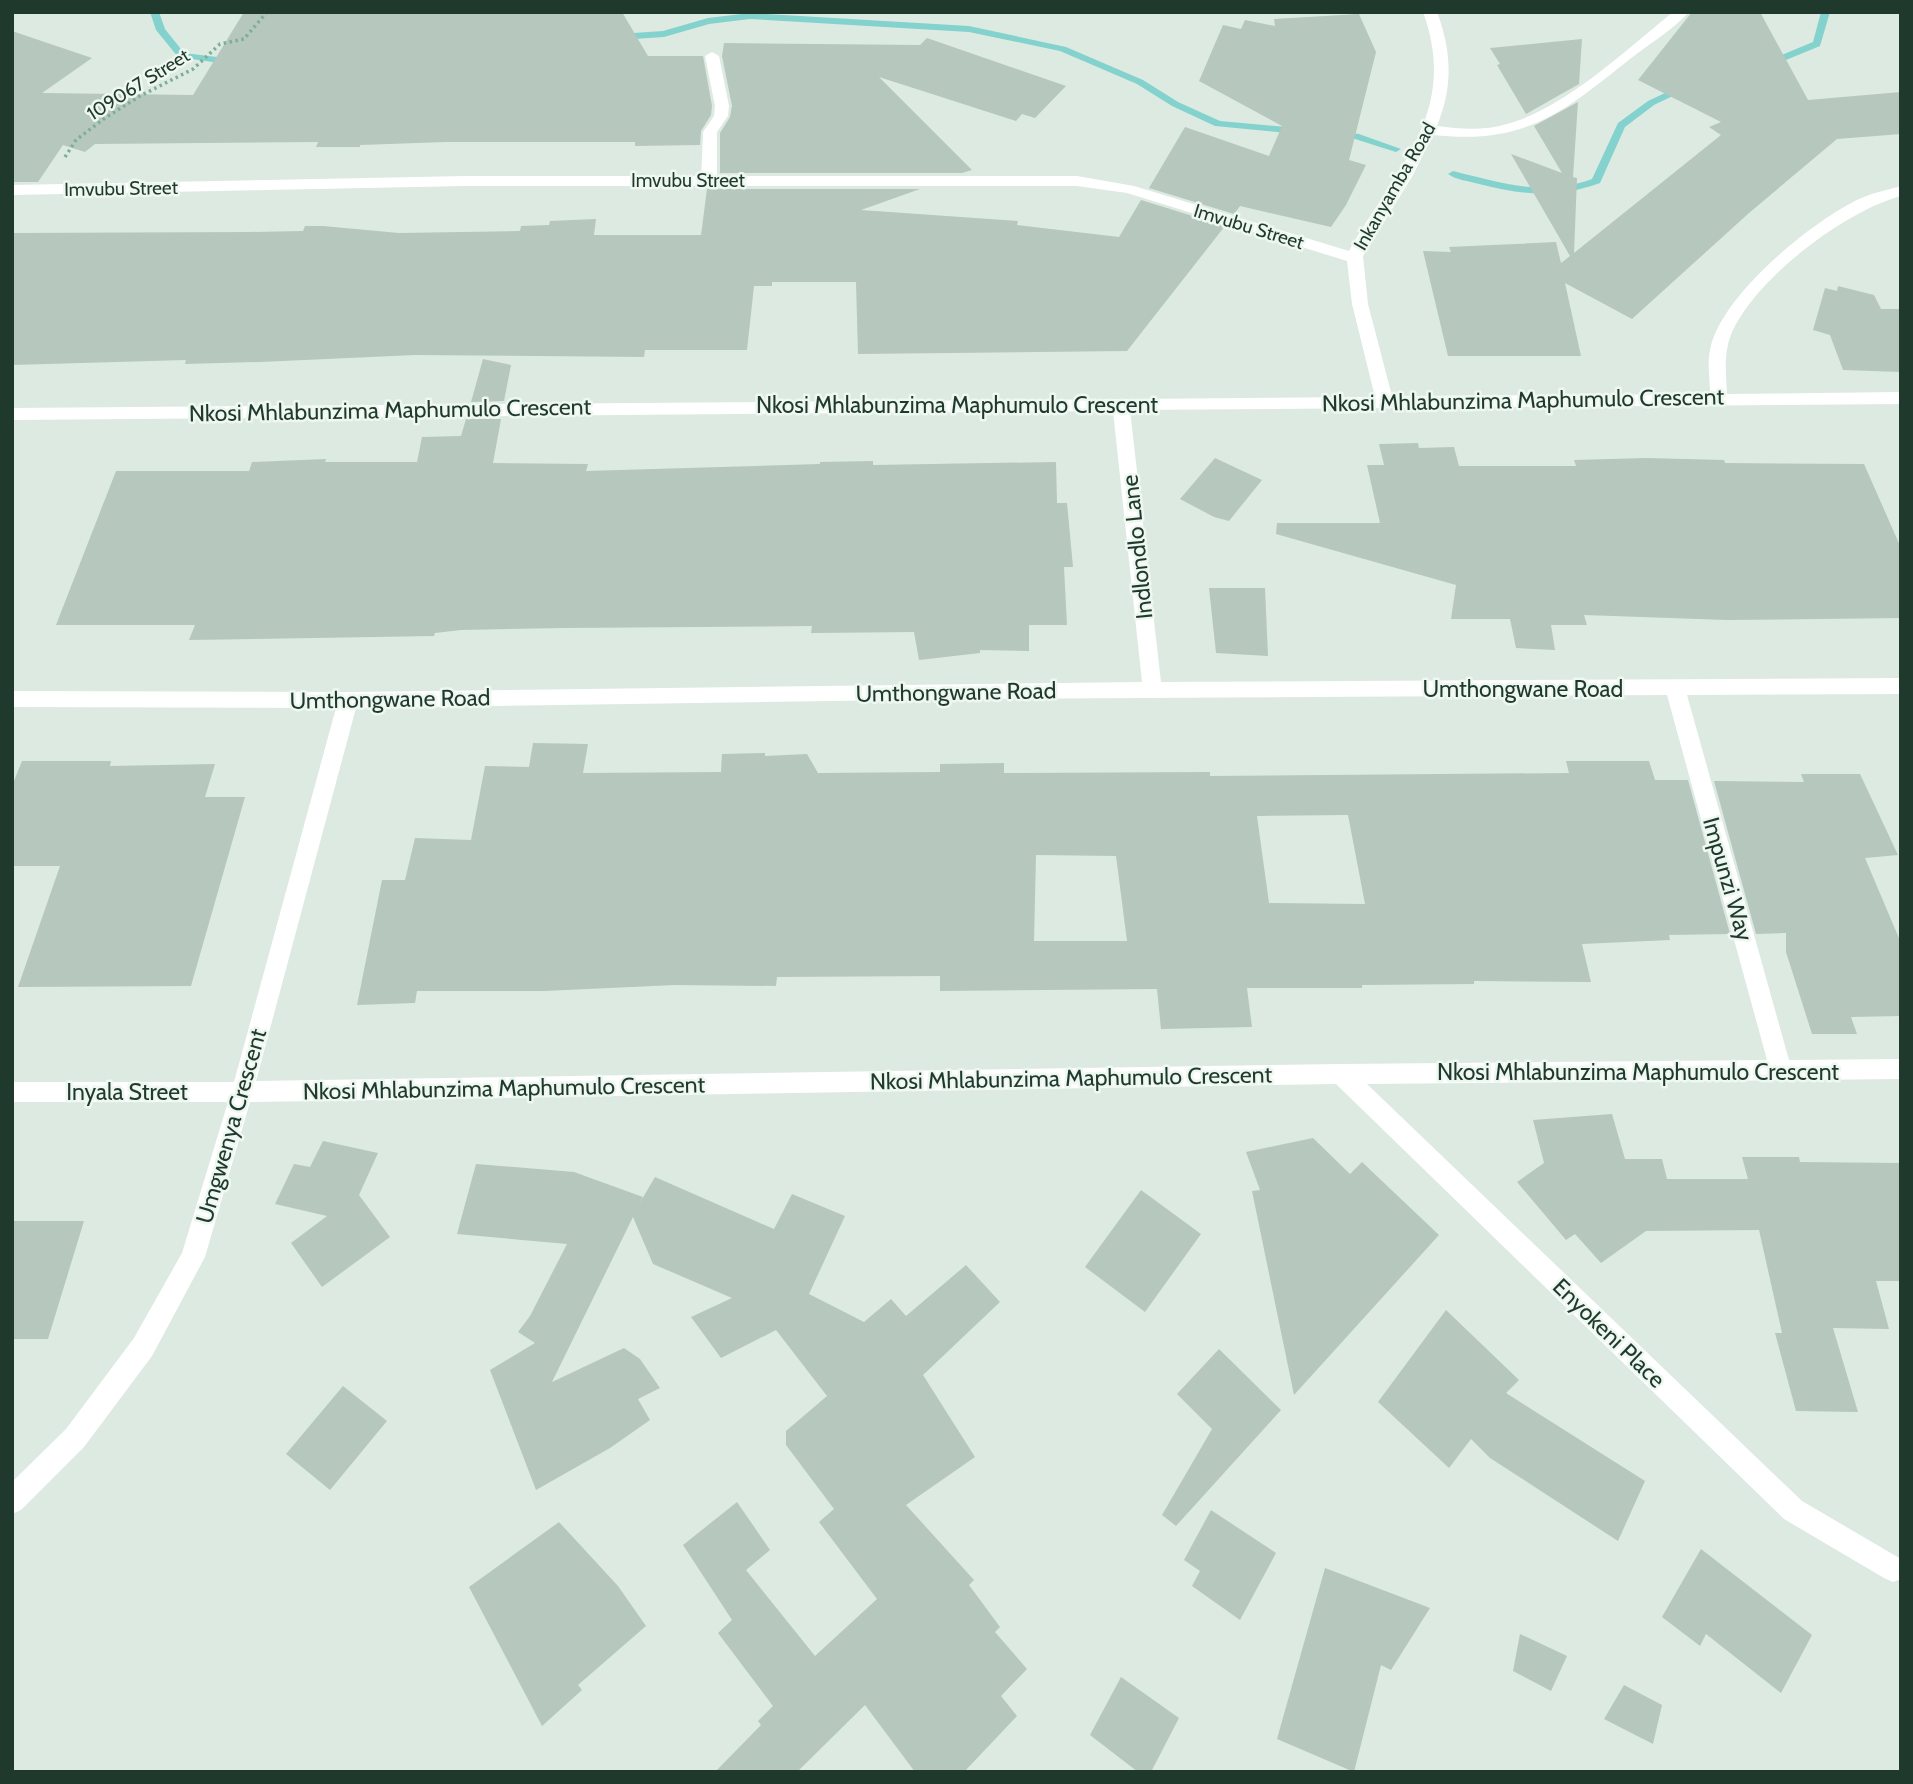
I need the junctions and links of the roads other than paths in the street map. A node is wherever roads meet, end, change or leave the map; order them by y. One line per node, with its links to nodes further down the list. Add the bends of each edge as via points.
1 (1430, 12): 4 (street, Inkanyamba Road, via 1444,51 1444,86)
2 (1682, 12): 4 (street, via 1563,106 1529,123 1493,133)
3 (712, 55): 5 (street, via 722,106 710,132)
4 (1430, 130): 8 (street, Inkanyamba Road)
5 (709, 180): 6 (street, Imvubu Street); 8 (street, Imvubu Street, via 1077,181 1129,189)
6 (12, 190)
7 (1901, 191): 9 (street, via 1860,204 1808,239 1760,284 1732,317 1718,348)
8 (1354, 258): 11 (street, Inkanyamba Road, via 1361,312)
9 (1719, 397): 10 (street, Nkosi Mhlabunzima Maphumulo Crescent); 11 (street, Nkosi Mhlabunzima Maphumulo Crescent)
10 (1901, 398)
11 (1385, 402): 12 (street, Nkosi Mhlabunzima Maphumulo Crescent)
12 (1121, 403): 13 (street, Nkosi Mhlabunzima Maphumulo Crescent); 16 (street, Indlondlo Lane)
13 (12, 414)
14 (1901, 686): 15 (street, Umthongwane Road)
15 (1675, 688): 16 (street, Umthongwane Road); 20 (street, Impunzi Way)
16 (1152, 690): 18 (street, Umthongwane Road)
17 (12, 699): 18 (street, Umthongwane Road)
18 (348, 701): 23 (street, Umgwenya Crescent)
19 (1901, 1069): 20 (street, Nkosi Mhlabunzima Maphumulo Crescent)
20 (1781, 1070): 21 (street, Nkosi Mhlabunzima Maphumulo Crescent)
21 (1341, 1074): 23 (street, Nkosi Mhlabunzima Maphumulo Crescent); 25 (street, Enyokeni Place, via 1793,1510)
22 (12, 1092): 23 (street, Inyala Street)
23 (242, 1092): 24 (street, Umgwenya Crescent, via 193,1257 143,1347 75,1438)
24 (12, 1501)
25 (1894, 1569)

